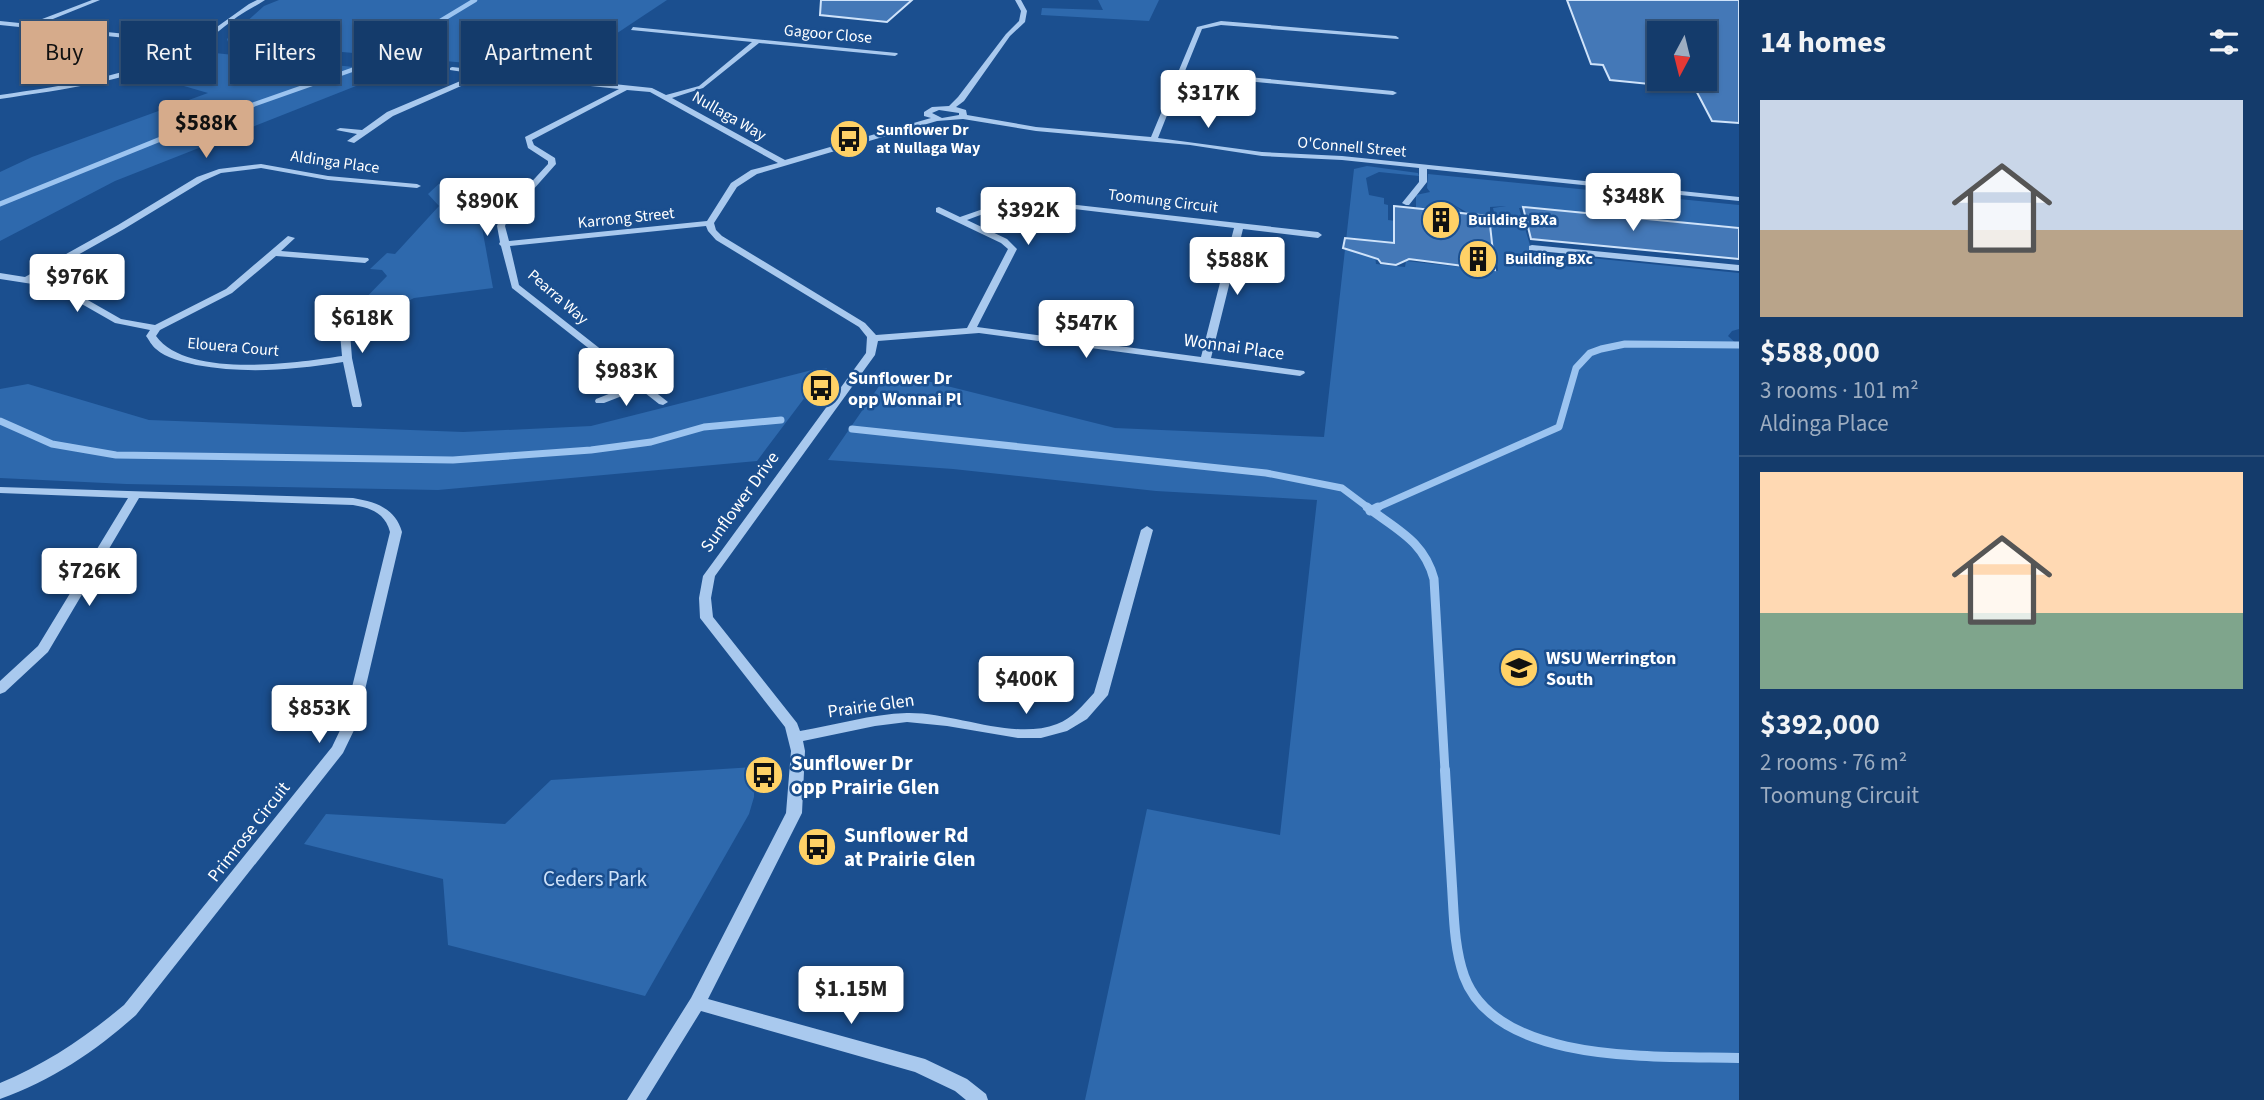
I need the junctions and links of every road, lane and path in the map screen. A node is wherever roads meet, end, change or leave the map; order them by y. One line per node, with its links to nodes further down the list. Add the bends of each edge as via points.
1 (97, 0): 4 (street)
2 (262, 0): 9 (street)
3 (1018, 0): 24 (street, via 1024,11 1022,22)
4 (43, 21)
5 (643, 22): 8 (street)
6 (0, 23): 7 (street)
7 (21, 25)
8 (633, 29): 10 (street); 12 (street, Gagoor Close)
9 (216, 30)
10 (623, 36)
11 (1395, 38): 16 (street, via 1207,24 1199,28)
12 (758, 41): 13 (street, Gagoor Close); 23 (street, Gagoor Close, via 701,87)
13 (895, 54)
14 (452, 69): 15 (street, Nullaga Way)
15 (461, 70)
16 (1180, 73): 21 (street); 29 (street)
17 (121, 74): 22 (street)
18 (461, 83): 28 (street, via 390,114)
19 (598, 84): 20 (street, Nullaga Way)
20 (626, 87): 23 (street, Nullaga Way); 42 (street, Pearra Way, via 528,139 552,164 501,222)
21 (1393, 93)
22 (0, 97)
23 (667, 97): 31 (street, Nullaga Way)
24 (950, 108): 25 (street, via 963,111); 26 (street, via 928,112)
25 (963, 117): 26 (street, O'Connell Street); 29 (street, O'Connell Street, via 1036,129)
26 (936, 119): 31 (street)
27 (340, 130): 28 (street)
28 (362, 132): 30 (street)
29 (1154, 139): 32 (street, O'Connell Street)
30 (351, 141)
31 (784, 163): 38 (street, via 741,178)
32 (1423, 168): 34 (street, O'Connell Street); 35 (street, via 1423,182)
33 (417, 186): 48 (street, Aldinga Place, via 261,166 219,170)
34 (1739, 199)
35 (1406, 203)
36 (939, 210): 37 (street)
37 (961, 219): 39 (street, Toomung Circuit, via 1020,202); 51 (street, via 1013,249)
38 (710, 223): 42 (street, Karrong Street); 52 (street, via 719,238 862,324)
39 (1239, 226): 40 (street, Toomung Circuit); 54 (street, Toomung Circuit)
40 (1318, 235)
41 (291, 239): 44 (street, Elouera Court)
42 (503, 244): 56 (street, Pearra Way, via 515,286)
43 (1532, 248): 46 (street)
44 (275, 253): 45 (street); 50 (street, Elouera Court, via 229,291)
45 (365, 260)
46 (1739, 268)
47 (0, 276): 48 (street)
48 (27, 280): 50 (street, via 60,287 118,321)
49 (371, 305): 53 (street, via 345,333)
50 (156, 328): 53 (street, Elouera Court, via 151,336 157,347 198,363 284,368)
51 (971, 330): 52 (street, Wonnai Place); 54 (street, Wonnai Place)
52 (873, 338): 64 (street, Sunflower Drive, via 871,353 714,567 708,582 705,610 712,627 787,718)
53 (346, 358): 59 (street)
54 (1205, 360): 55 (street, Wonnai Place)
55 (1300, 373)
56 (641, 385): 57 (street); 58 (street, Pearra Way)
57 (600, 401)
58 (663, 402)
59 (357, 405)
60 (0, 489): 61 (street, Primrose Circuit)
61 (136, 494): 63 (street, via 43,649); 66 (street, Primrose Circuit, via 355,502 386,513 395,526 395,538 350,724 338,750 130,1010 80,1049)
62 (1147, 530): 64 (street, Prairie Glen, via 1101,695 1074,722 1037,733 1013,734 902,718)
63 (0, 689)
64 (796, 737): 65 (street, Sunflower Drive, via 794,813)
65 (697, 1003): 67 (street, Sunflower Drive); 68 (street, via 919,1065 961,1085)
66 (0, 1091)
67 (636, 1100)
68 (979, 1100)

